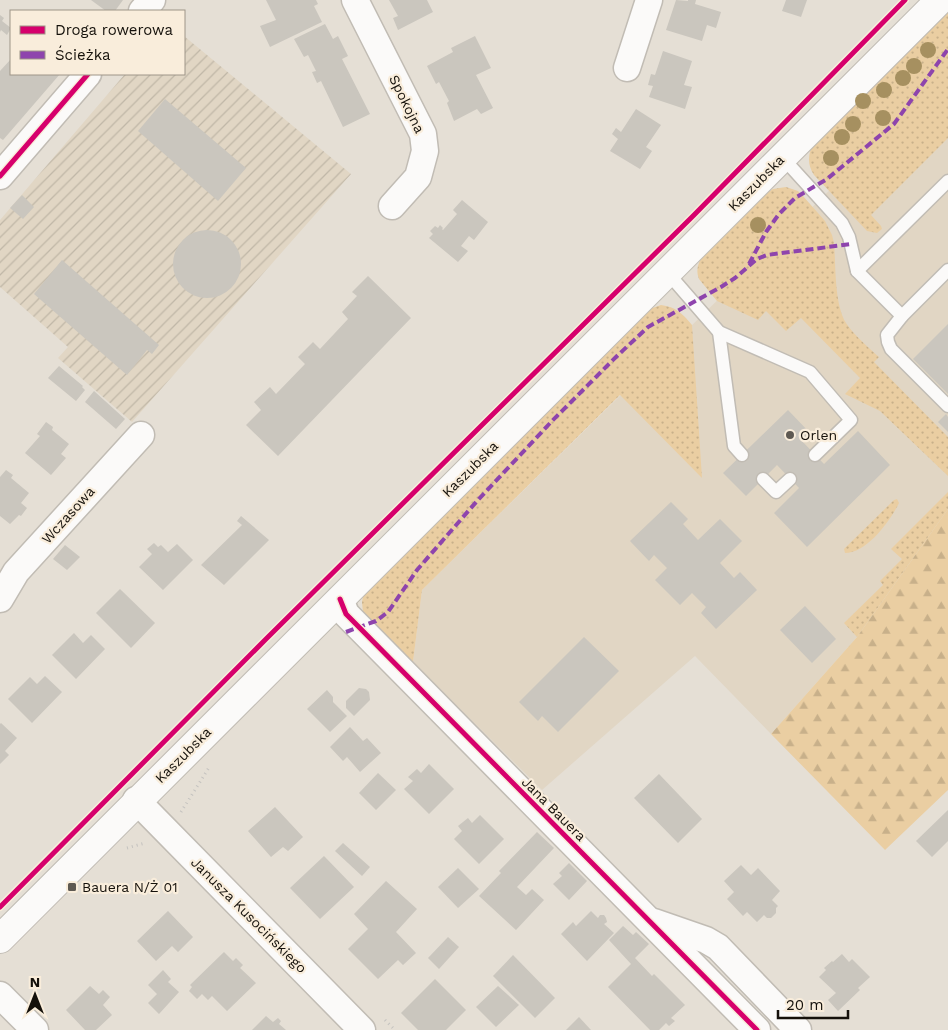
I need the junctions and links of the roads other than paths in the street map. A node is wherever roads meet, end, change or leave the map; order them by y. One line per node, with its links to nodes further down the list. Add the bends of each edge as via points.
1 (152, 0): 5 (street)
2 (355, 0): 11 (street, Spokojna, via 423,134 425,152 418,177)
3 (649, 0): 6 (street)
4 (940, 0): 8 (main road, Kaszubska)
5 (143, 10)
6 (627, 68)
7 (87, 75): 9 (street)
8 (782, 156): 12 (lane, via 842,223); 14 (main road, Kaszubska)
9 (0, 176)
10 (948, 181): 12 (lane)
11 (392, 206)
12 (857, 270): 15 (lane)
13 (948, 270): 15 (lane)
14 (667, 272): 16 (lane); 25 (main road, Kaszubska)
15 (902, 316): 17 (lane, via 886,335 891,349)
16 (720, 332): 19 (lane, via 734,446); 20 (lane, via 810,372 851,420)
17 (948, 406)
18 (141, 435): 23 (street, Wczasowa)
19 (742, 455)
20 (815, 455)
21 (763, 479): 22 (lane, via 776,492)
22 (790, 479)
23 (8, 565): 24 (street, Wczasowa)
24 (0, 599)
25 (340, 599): 26 (main road, Kaszubska); 27 (street, Jana Bauera, via 346,614)
26 (136, 800): 28 (main road, Kaszubska); 33 (street, Janusza Kusocińskiego)
27 (648, 920): 29 (street, Jana Bauera, via 706,940); 31 (street, Jana Bauera)
28 (0, 939)
29 (759, 990): 31 (street); 35 (street, Jana Bauera)
30 (0, 995): 32 (street)
31 (738, 1010): 34 (street, Jana Bauera)
32 (35, 1030)
33 (362, 1030)
34 (757, 1030)
35 (798, 1030)

